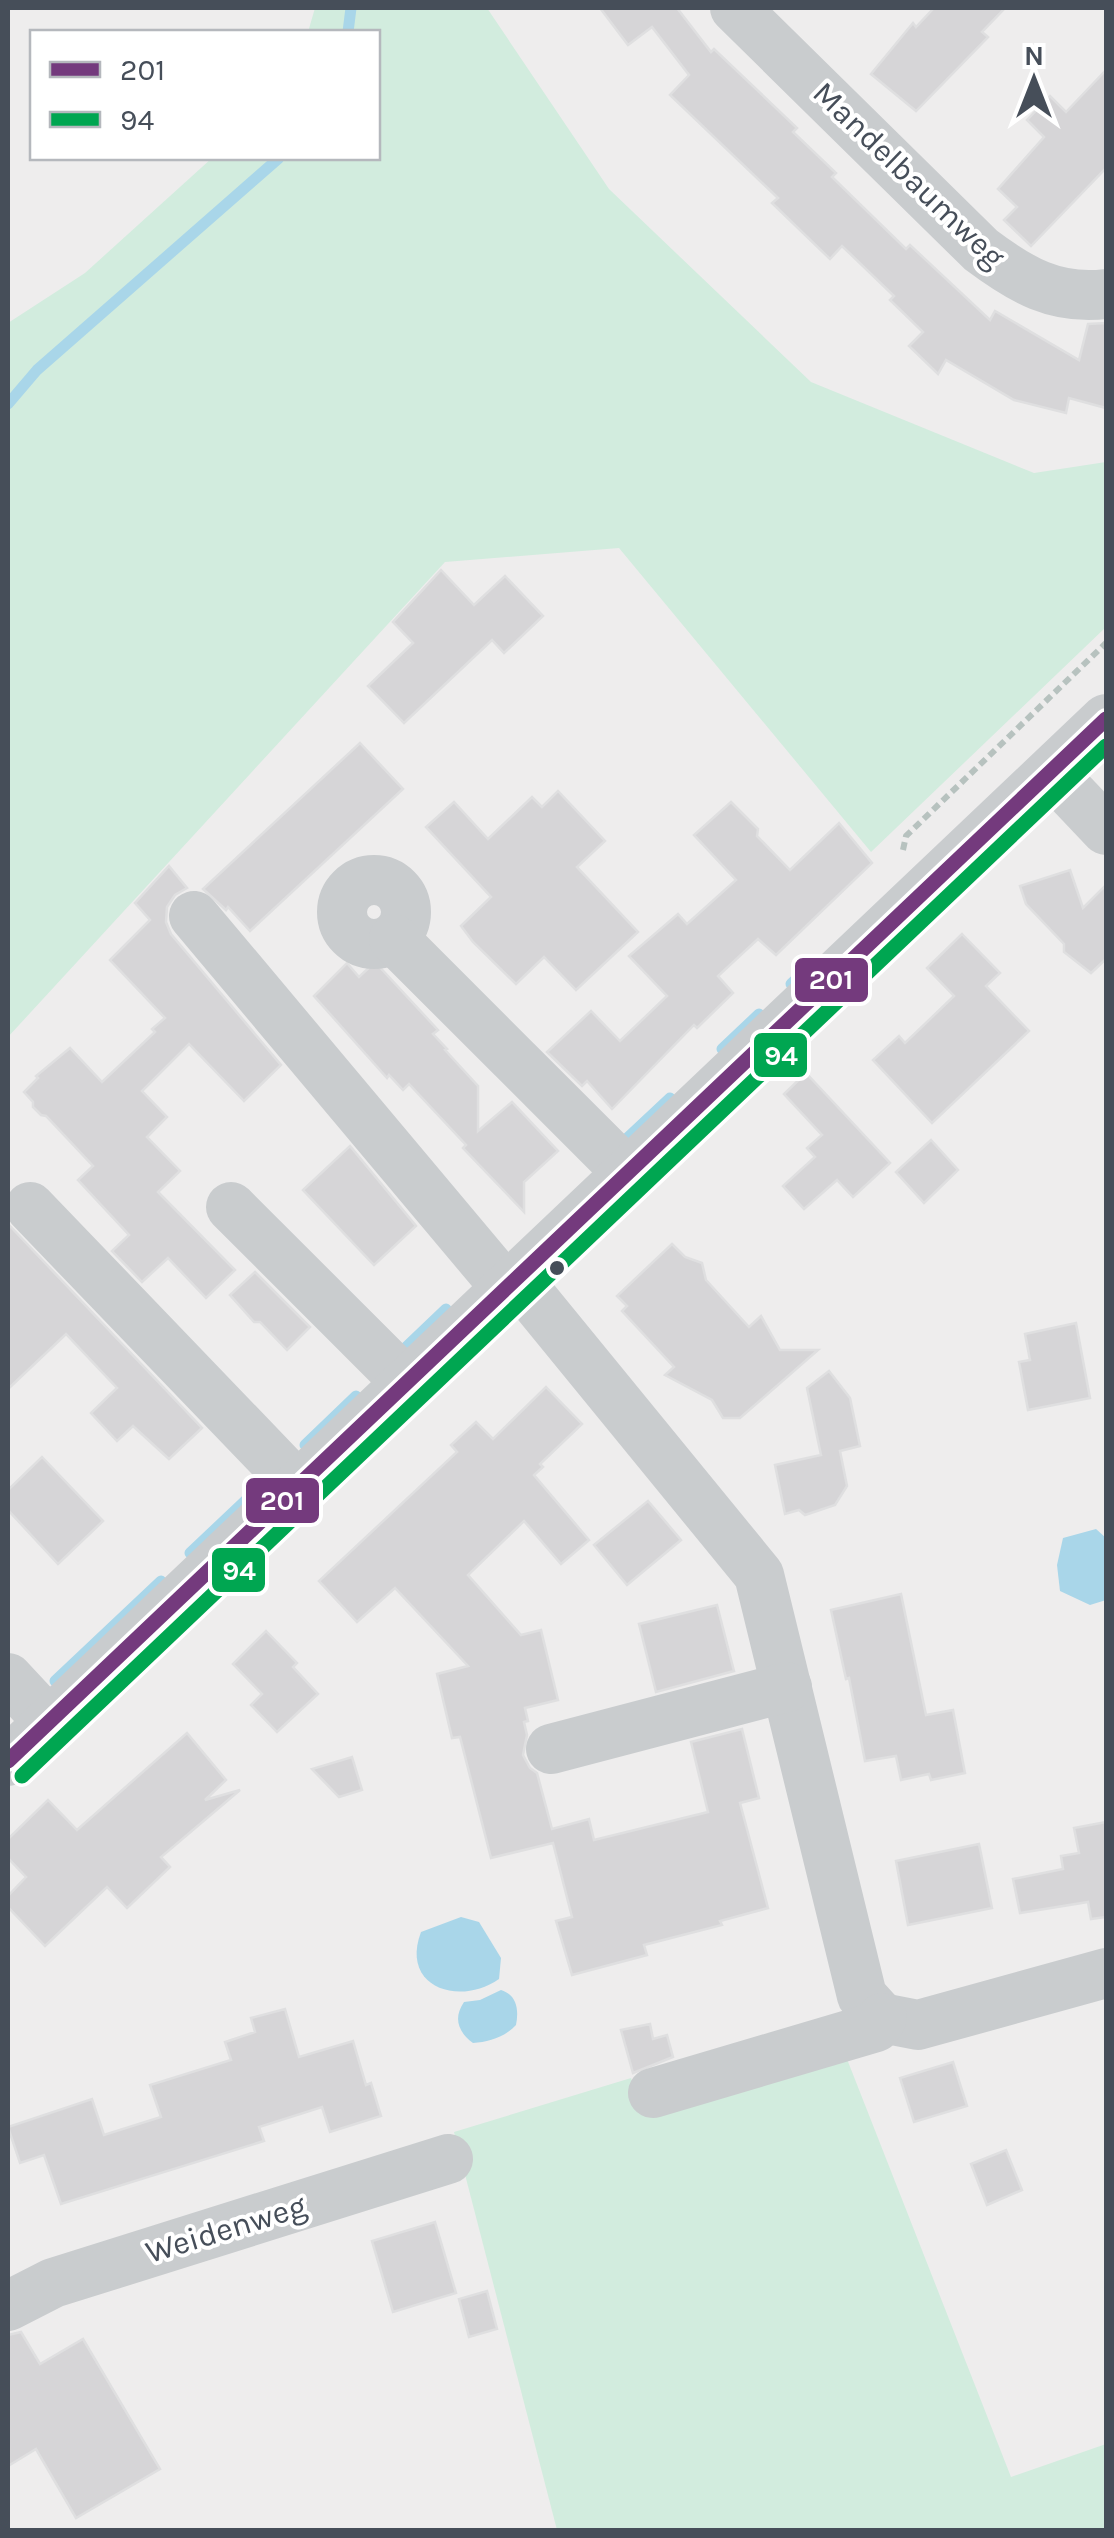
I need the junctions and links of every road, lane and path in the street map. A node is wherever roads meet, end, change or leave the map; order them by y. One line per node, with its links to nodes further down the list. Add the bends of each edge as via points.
1 (735, 8): 2 (street, Mandelbaumweg, via 980,250 1043,289)
2 (1106, 294)
3 (1106, 643): 7 (path, via 906,836)
4 (1106, 719): 5 (street)
5 (1052, 773): 6 (street); 10 (street)
6 (1106, 830)
7 (900, 862)
8 (194, 916): 13 (street)
9 (394, 939): 10 (street)
10 (629, 1174): 13 (street)
11 (30, 1207): 15 (street)
12 (231, 1207): 14 (street)
13 (512, 1284): 14 (street); 17 (street, via 759,1574)
14 (407, 1383): 15 (street)
15 (298, 1486): 18 (street)
16 (8, 1678): 18 (street)
17 (787, 1688): 19 (street); 22 (street, via 862,1996)
18 (49, 1722): 20 (street)
19 (551, 1749)
20 (8, 1761)
21 (1106, 1974): 22 (street, via 918,2025)
22 (882, 2018): 23 (street, via 876,2026)
23 (653, 2093)
24 (448, 2159): 25 (street, Weidenweg, via 53,2283)
25 (8, 2306)

